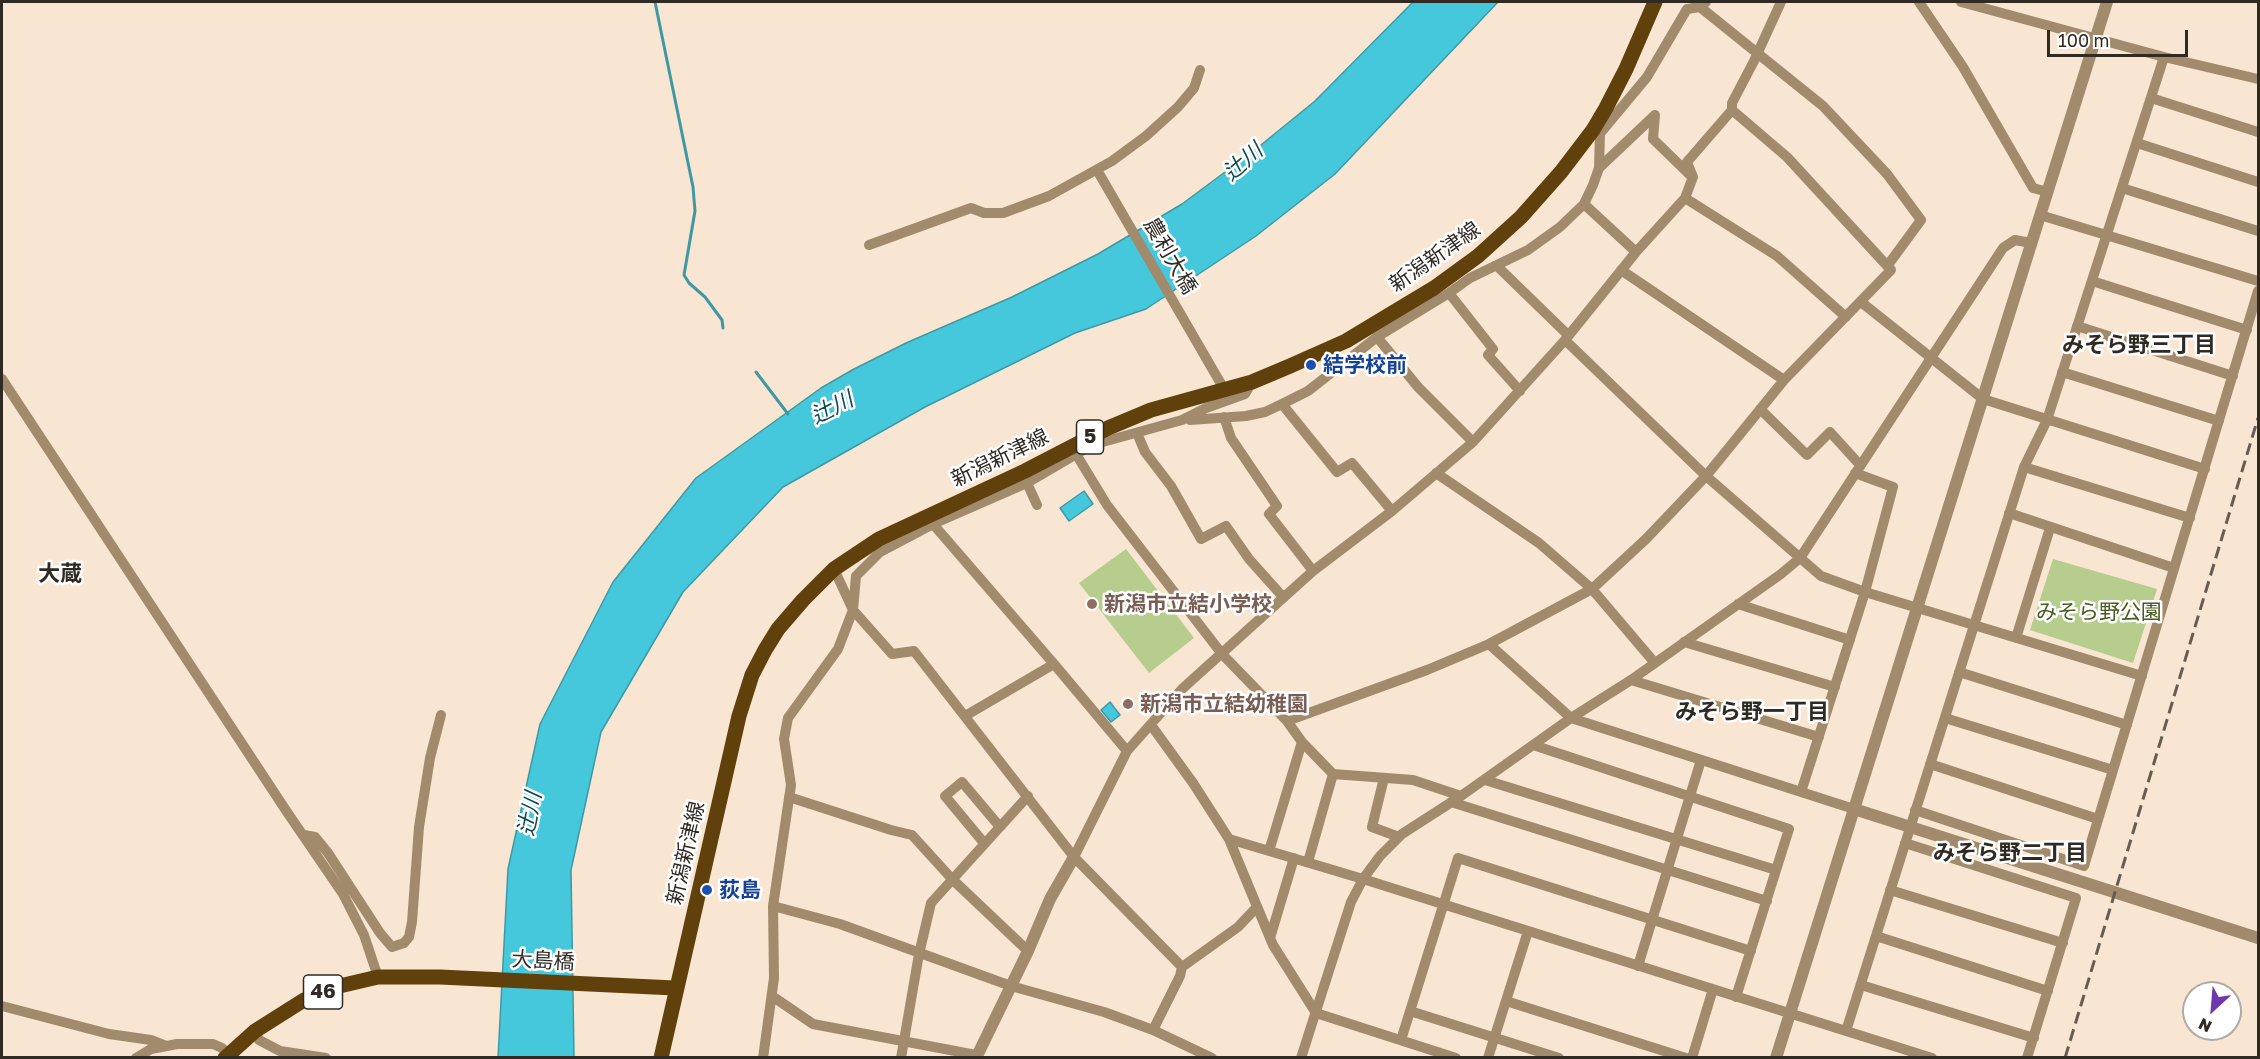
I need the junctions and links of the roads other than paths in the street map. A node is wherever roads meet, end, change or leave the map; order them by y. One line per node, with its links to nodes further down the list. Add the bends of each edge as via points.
1 (1655, 2): 13 (main road, 新潟新津線 / 5)
2 (1780, 2): 8 (street)
3 (1919, 2): 23 (street, via 1963,67 2033,188)
4 (1961, 2): 7 (street)
5 (2107, 2): 7 (street)
6 (1703, 4): 8 (street); 16 (street, via 1687,9 1647,77)
7 (2096, 39): 9 (street); 23 (street)
8 (1758, 52): 14 (street); 32 (street, via 1823,106 1887,174 1921,219)
9 (2164, 57): 11 (street); 12 (street)
10 (1200, 70): 19 (street, via 1194,88 1178,107)
11 (2259, 79)
12 (2151, 98): 15 (street); 17 (street)
13 (1606, 108): 16 (street); 50 (main road, 新潟新津線 / 5, via 1561,172 1521,217 1478,256 1434,288 1346,341)
14 (1732, 110): 20 (street, via 1687,162); 32 (street, via 1787,157)
15 (2259, 132)
16 (1600, 133): 18 (street)
17 (2137, 143): 21 (street); 22 (street)
18 (1599, 168): 20 (street, via 1655,115 1653,139); 25 (street)
19 (1100, 175): 30 (street, via 1003,213 971,208); 51 (street, 農利大橋)
20 (1693, 177): 24 (street)
21 (2259, 182)
22 (2122, 189): 27 (street); 28 (street)
23 (2048, 192): 26 (street)
24 (1685, 198): 31 (street); 40 (street, via 1777,256)
25 (1584, 204): 31 (street); 33 (street, via 1528,250)
26 (2040, 215): 28 (street); 29 (street)
27 (2259, 231)
28 (2107, 234): 35 (street); 36 (street)
29 (2031, 243): 45 (street, via 2015,240 2003,248); 53 (street)
30 (869, 245)
31 (1636, 252): 34 (street)
32 (1888, 265): 39 (street, via 1892,270)
33 (1497, 266): 38 (street); 44 (street)
34 (1621, 270): 44 (street); 49 (street)
35 (2092, 281): 41 (street); 42 (street)
36 (2259, 281)
37 (2259, 291): 42 (street)
38 (1449, 293): 43 (street); 52 (street, via 1493,350 1488,355)
39 (1861, 302): 40 (street); 45 (street)
40 (1846, 317): 49 (street)
41 (2077, 326): 46 (street); 47 (street)
42 (2247, 330): 47 (street)
43 (1377, 337): 54 (street, via 1308,391); 64 (street, via 1418,387)
44 (1566, 337): 52 (street); 71 (street)
45 (1930, 357): 53 (street); 68 (street)
46 (2062, 372): 60 (street); 61 (street)
47 (2233, 376): 61 (street)
48 (2, 379): 129 (street)
49 (1784, 380): 56 (street)
50 (1252, 382): 51 (main road, 新潟新津線 / 5); 55 (street, via 1245,394)
51 (1224, 389): 62 (main road, 新潟新津線 / 5, via 1151,410)
52 (1520, 391): 64 (street)
53 (1983, 399): 60 (street); 88 (street)
54 (1282, 404): 57 (street); 74 (street, via 1337,472 1352,463)
55 (1206, 408): 57 (street); 59 (street)
56 (1760, 409): 68 (street, via 1807,455 1830,432); 71 (street)
57 (1265, 412): 58 (street)
58 (1224, 417): 59 (street); 83 (street, via 1231,438 1277,506 1269,514)
59 (1182, 420): 63 (street)
60 (2047, 420): 67 (street); 69 (street)
61 (2219, 421): 69 (street)
62 (1108, 428): 65 (street); 72 (main road, 新潟新津線 / 5)
63 (1137, 433): 65 (street); 86 (street, via 1145,452 1171,486 1201,538 1226,526)
64 (1473, 442): 70 (street)
65 (1092, 445): 66 (street)
66 (1076, 454): 72 (street); 95 (street, via 1107,506)
67 (2024, 467): 75 (street); 76 (street)
68 (1858, 469): 80 (street); 85 (street, via 1893,487)
69 (2205, 469): 76 (street)
70 (1436, 473): 74 (street); 84 (street, via 1539,543)
71 (1706, 476): 80 (street); 84 (street)
72 (1026, 477): 73 (street); 77 (street); 82 (main road, 新潟新津線 / 5, via 879,539)
73 (1037, 505)
74 (1392, 511): 83 (street)
75 (2009, 513): 78 (street); 90 (street)
76 (2190, 518): 81 (street)
77 (933, 524): 79 (street); 97 (street)
78 (2050, 528): 81 (street); 91 (street)
79 (880, 552): 82 (street); 89 (street, via 856,576)
80 (1800, 558): 85 (street, via 1821,576); 87 (street)
81 (2175, 568): 99 (street)
82 (834, 569): 89 (street); 162 (main road, 新潟新津線 / 5, via 778,629 752,675)
83 (1313, 571): 86 (street)
84 (1592, 589): 94 (street); 96 (street)
85 (1865, 592): 88 (street); 92 (street)
86 (1283, 597): 95 (street)
87 (1738, 604): 92 (street); 93 (street)
88 (1917, 608): 90 (street); 124 (street)
89 (853, 609): 103 (street, via 892,654 914,651); 122 (street, via 838,649 788,718 784,739 791,785)
90 (1974, 625): 91 (street); 98 (street)
91 (2016, 638): 99 (street)
92 (1850, 640): 101 (street)
93 (1684, 642): 96 (street); 101 (street)
94 (1490, 644): 104 (street); 106 (street)
95 (1222, 654): 106 (street); 107 (street, via 1182,689)
96 (1654, 662): 100 (street)
97 (1053, 664): 103 (street); 112 (street)
98 (1959, 672): 105 (street); 108 (street)
99 (2142, 676): 108 (street)
100 (1631, 680): 104 (street); 109 (street)
101 (1835, 687): 109 (street)
102 (441, 715): 129 (street, via 419,827 412,922 405,943 392,947 328,853 315,837)
103 (965, 716): 121 (street)
104 (1571, 718): 111 (street); 113 (street)
105 (1945, 718): 114 (street); 115 (street)
106 (1287, 721): 110 (street)
107 (1151, 725): 112 (street); 131 (street)
108 (2127, 725): 115 (street)
109 (1818, 737): 119 (street)
110 (1302, 742): 116 (street); 135 (street)
111 (1533, 745): 118 (street); 120 (street)
112 (1127, 751): 136 (street)
113 (1701, 760): 119 (street); 120 (street)
114 (1930, 764): 125 (street); 126 (street)
115 (2113, 770): 126 (street)
116 (1333, 774): 117 (street); 138 (street)
117 (1384, 778): 123 (street, via 1413,780); 130 (street, via 1372,827)
118 (1485, 780): 123 (street); 132 (street)
119 (1801, 792): 124 (street)
120 (1690, 795): 132 (street); 140 (street, via 1789,829)
121 (1028, 796): 127 (street); 136 (street)
122 (789, 797): 141 (street, via 912,835); 146 (street)
123 (1456, 799): 130 (street); 139 (street)
124 (1854, 809): 128 (street); 171 (street)
125 (1915, 810): 126 (street, via 2084,866); 128 (street)
126 (2098, 819)
127 (1000, 827): 133 (street); 133 (street, via 962,783 945,796)
128 (1910, 828): 134 (street); 152 (street)
129 (304, 835): 159 (street, via 343,894 364,935)
130 (1399, 837): 142 (street)
131 (1229, 839): 135 (street); 147 (street)
132 (1677, 840): 139 (street); 140 (street)
133 (984, 843): 141 (street)
134 (1905, 843): 143 (street); 153 (street, via 2076,898)
135 (1269, 851): 137 (street)
136 (1074, 857): 154 (street, via 1050,899); 158 (street)
137 (1294, 858): 138 (street); 151 (street)
138 (1308, 862): 142 (street)
139 (1668, 869): 144 (street); 148 (street)
140 (1776, 870): 144 (street)
141 (952, 879): 154 (street); 156 (street, via 931,903)
142 (1363, 879): 145 (street); 170 (street, via 1351,902)
143 (1890, 890): 150 (street); 153 (street)
144 (1767, 901): 155 (street)
145 (1444, 904): 148 (street, via 1458,858); 149 (street); 169 (street)
146 (773, 906): 156 (street, via 840,924); 165 (street)
147 (1256, 908): 151 (street); 158 (street, via 1238,927)
148 (1652, 919): 155 (street); 157 (street)
149 (1528, 931): 157 (street); 167 (street)
150 (1876, 936): 160 (street); 164 (street)
151 (1270, 938): 170 (street)
152 (2259, 938)
153 (2062, 943): 164 (street)
154 (1028, 951): 161 (street)
155 (1751, 951): 166 (street)
156 (918, 954): 161 (street); 178 (street)
157 (1638, 966): 163 (street)
158 (1182, 967): 172 (street)
159 (378, 977): 162 (main road, 大島橋 / 46); 173 (main road, 46, via 313,996)
160 (1861, 984): 174 (street); 176 (street)
161 (1011, 986): 172 (street); 181 (street)
162 (675, 988): 184 (main road, 5)
163 (1713, 989): 166 (street); 193 (street)
164 (2048, 990): 176 (street)
165 (772, 996): 178 (street, via 813,1024); 185 (street)
166 (1737, 997): 171 (street)
167 (1506, 1001): 175 (street); 192 (street)
168 (2, 1006): 179 (street)
169 (1410, 1011): 175 (street); 177 (street)
170 (1316, 1013): 177 (street); 188 (street)
171 (1790, 1014): 174 (street); 194 (street)
172 (1153, 1030): 187 (street)
173 (255, 1031): 180 (main road, 46); 183 (street, via 259,1040 280,1051)
174 (1846, 1031): 195 (street)
175 (1495, 1037): 190 (street); 191 (street)
176 (2034, 1038): 196 (street)
177 (1401, 1040): 189 (street)
178 (902, 1042): 181 (street); 186 (street)
179 (166, 1046): 180 (street, via 213,1044); 182 (street)
180 (227, 1056)
181 (976, 1056)
182 (136, 1058)
183 (326, 1058)
184 (661, 1058)
185 (763, 1058)
186 (901, 1058)
187 (1212, 1058)
188 (1301, 1058)
189 (1456, 1058)
190 (1488, 1058)
191 (1559, 1058)
192 (1686, 1058)
193 (1692, 1058)
194 (1776, 1058)
195 (1932, 1058)
196 (2027, 1058)

